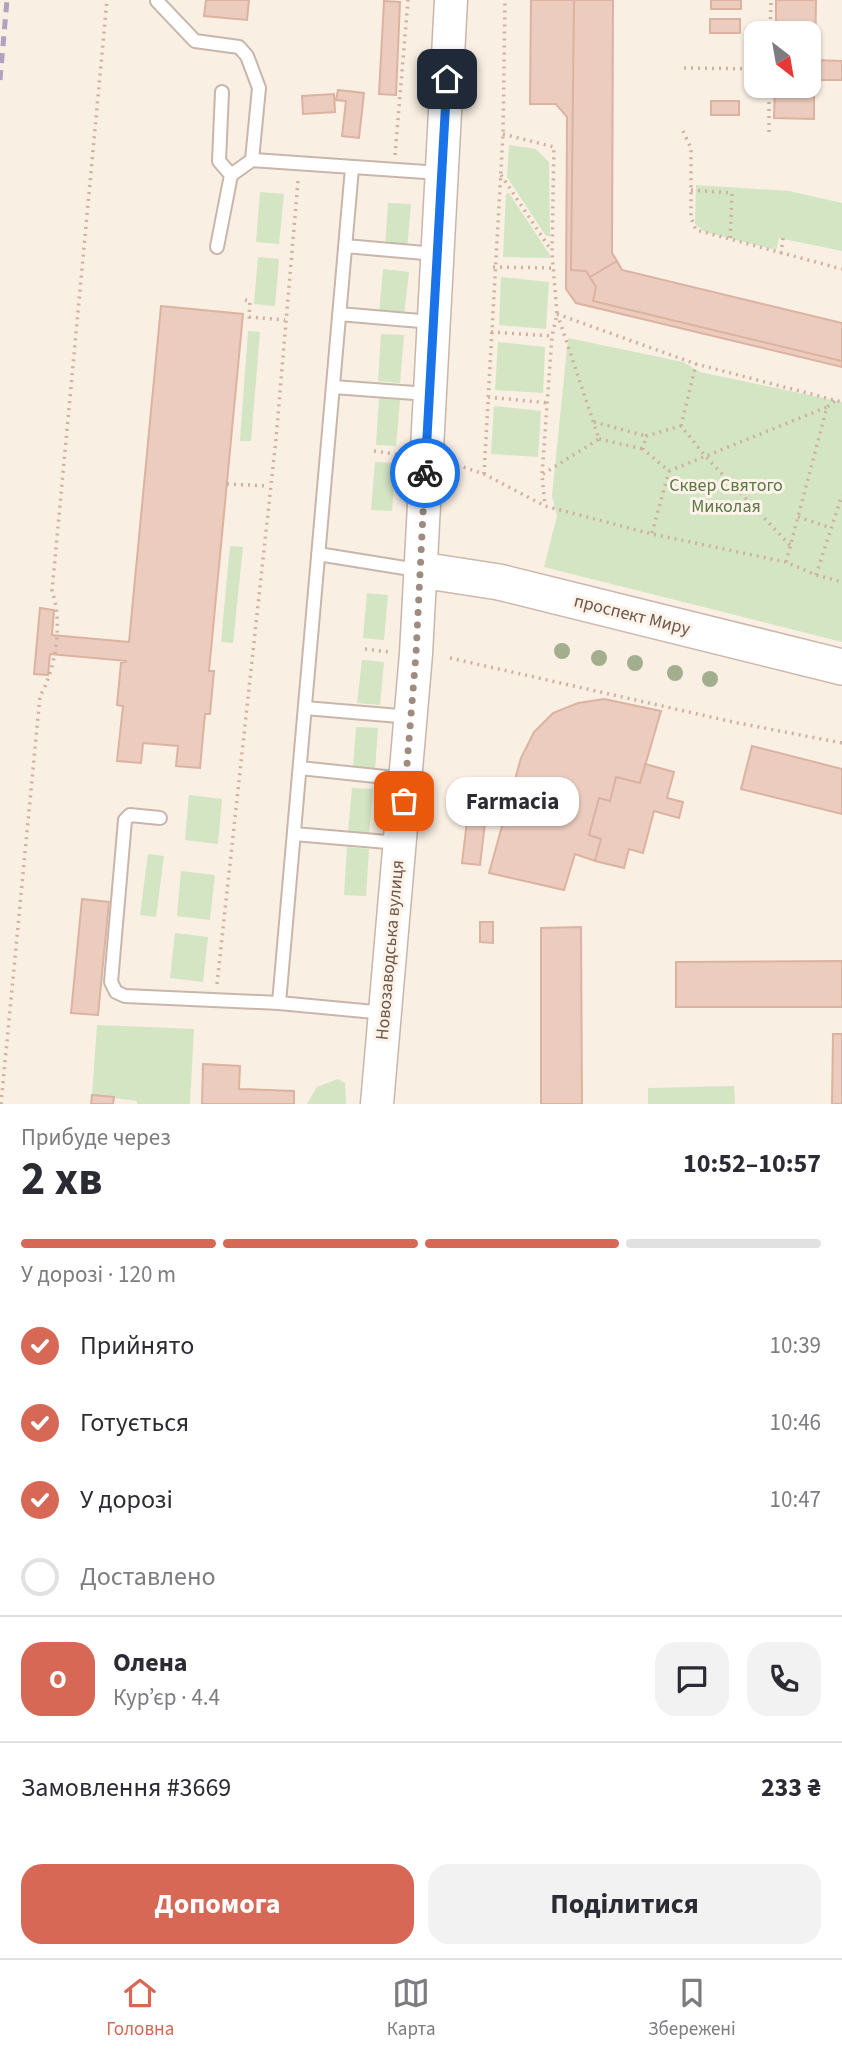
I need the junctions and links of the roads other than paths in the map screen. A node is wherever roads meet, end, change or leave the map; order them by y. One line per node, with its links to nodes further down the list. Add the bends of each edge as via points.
1 (451, 0): 6 (street, Новозаводська вулиця)
2 (157, 1): 4 (lane, via 195,41 239,47 247,56 259,88)
3 (222, 92): 7 (lane, via 219,161)
4 (252, 160): 5 (lane); 7 (lane)
5 (352, 168): 6 (lane); 8 (lane)
6 (441, 173): 10 (street, Новозаводська вулиця)
7 (230, 175): 9 (lane)
8 (345, 246): 10 (lane); 11 (lane)
9 (217, 247)
10 (436, 254): 12 (street, Новозаводська вулиця)
11 (339, 314): 12 (lane); 13 (lane)
12 (432, 322): 14 (street, Новозаводська вулиця)
13 (333, 387): 14 (lane); 15 (lane)
14 (428, 394): 16 (street, Новозаводська вулиця)
15 (318, 554): 16 (lane); 18 (lane)
16 (421, 570): 17 (main road, проспект Миру, via 499,582); 19 (street, Новозаводська вулиця)
17 (842, 667)
18 (305, 708): 19 (lane); 20 (lane)
19 (411, 717): 21 (street, Новозаводська вулиця)
20 (300, 768): 21 (lane); 23 (lane)
21 (406, 779): 24 (street, Новозаводська вулиця)
22 (160, 818): 25 (lane, via 130,815 125,820 111,982 116,992)
23 (294, 834): 24 (lane); 25 (lane)
24 (400, 843): 26 (street, Новозаводська вулиця)
25 (279, 1003): 26 (lane)
26 (385, 1013): 27 (street, Новозаводська вулиця)
27 (377, 1104)

